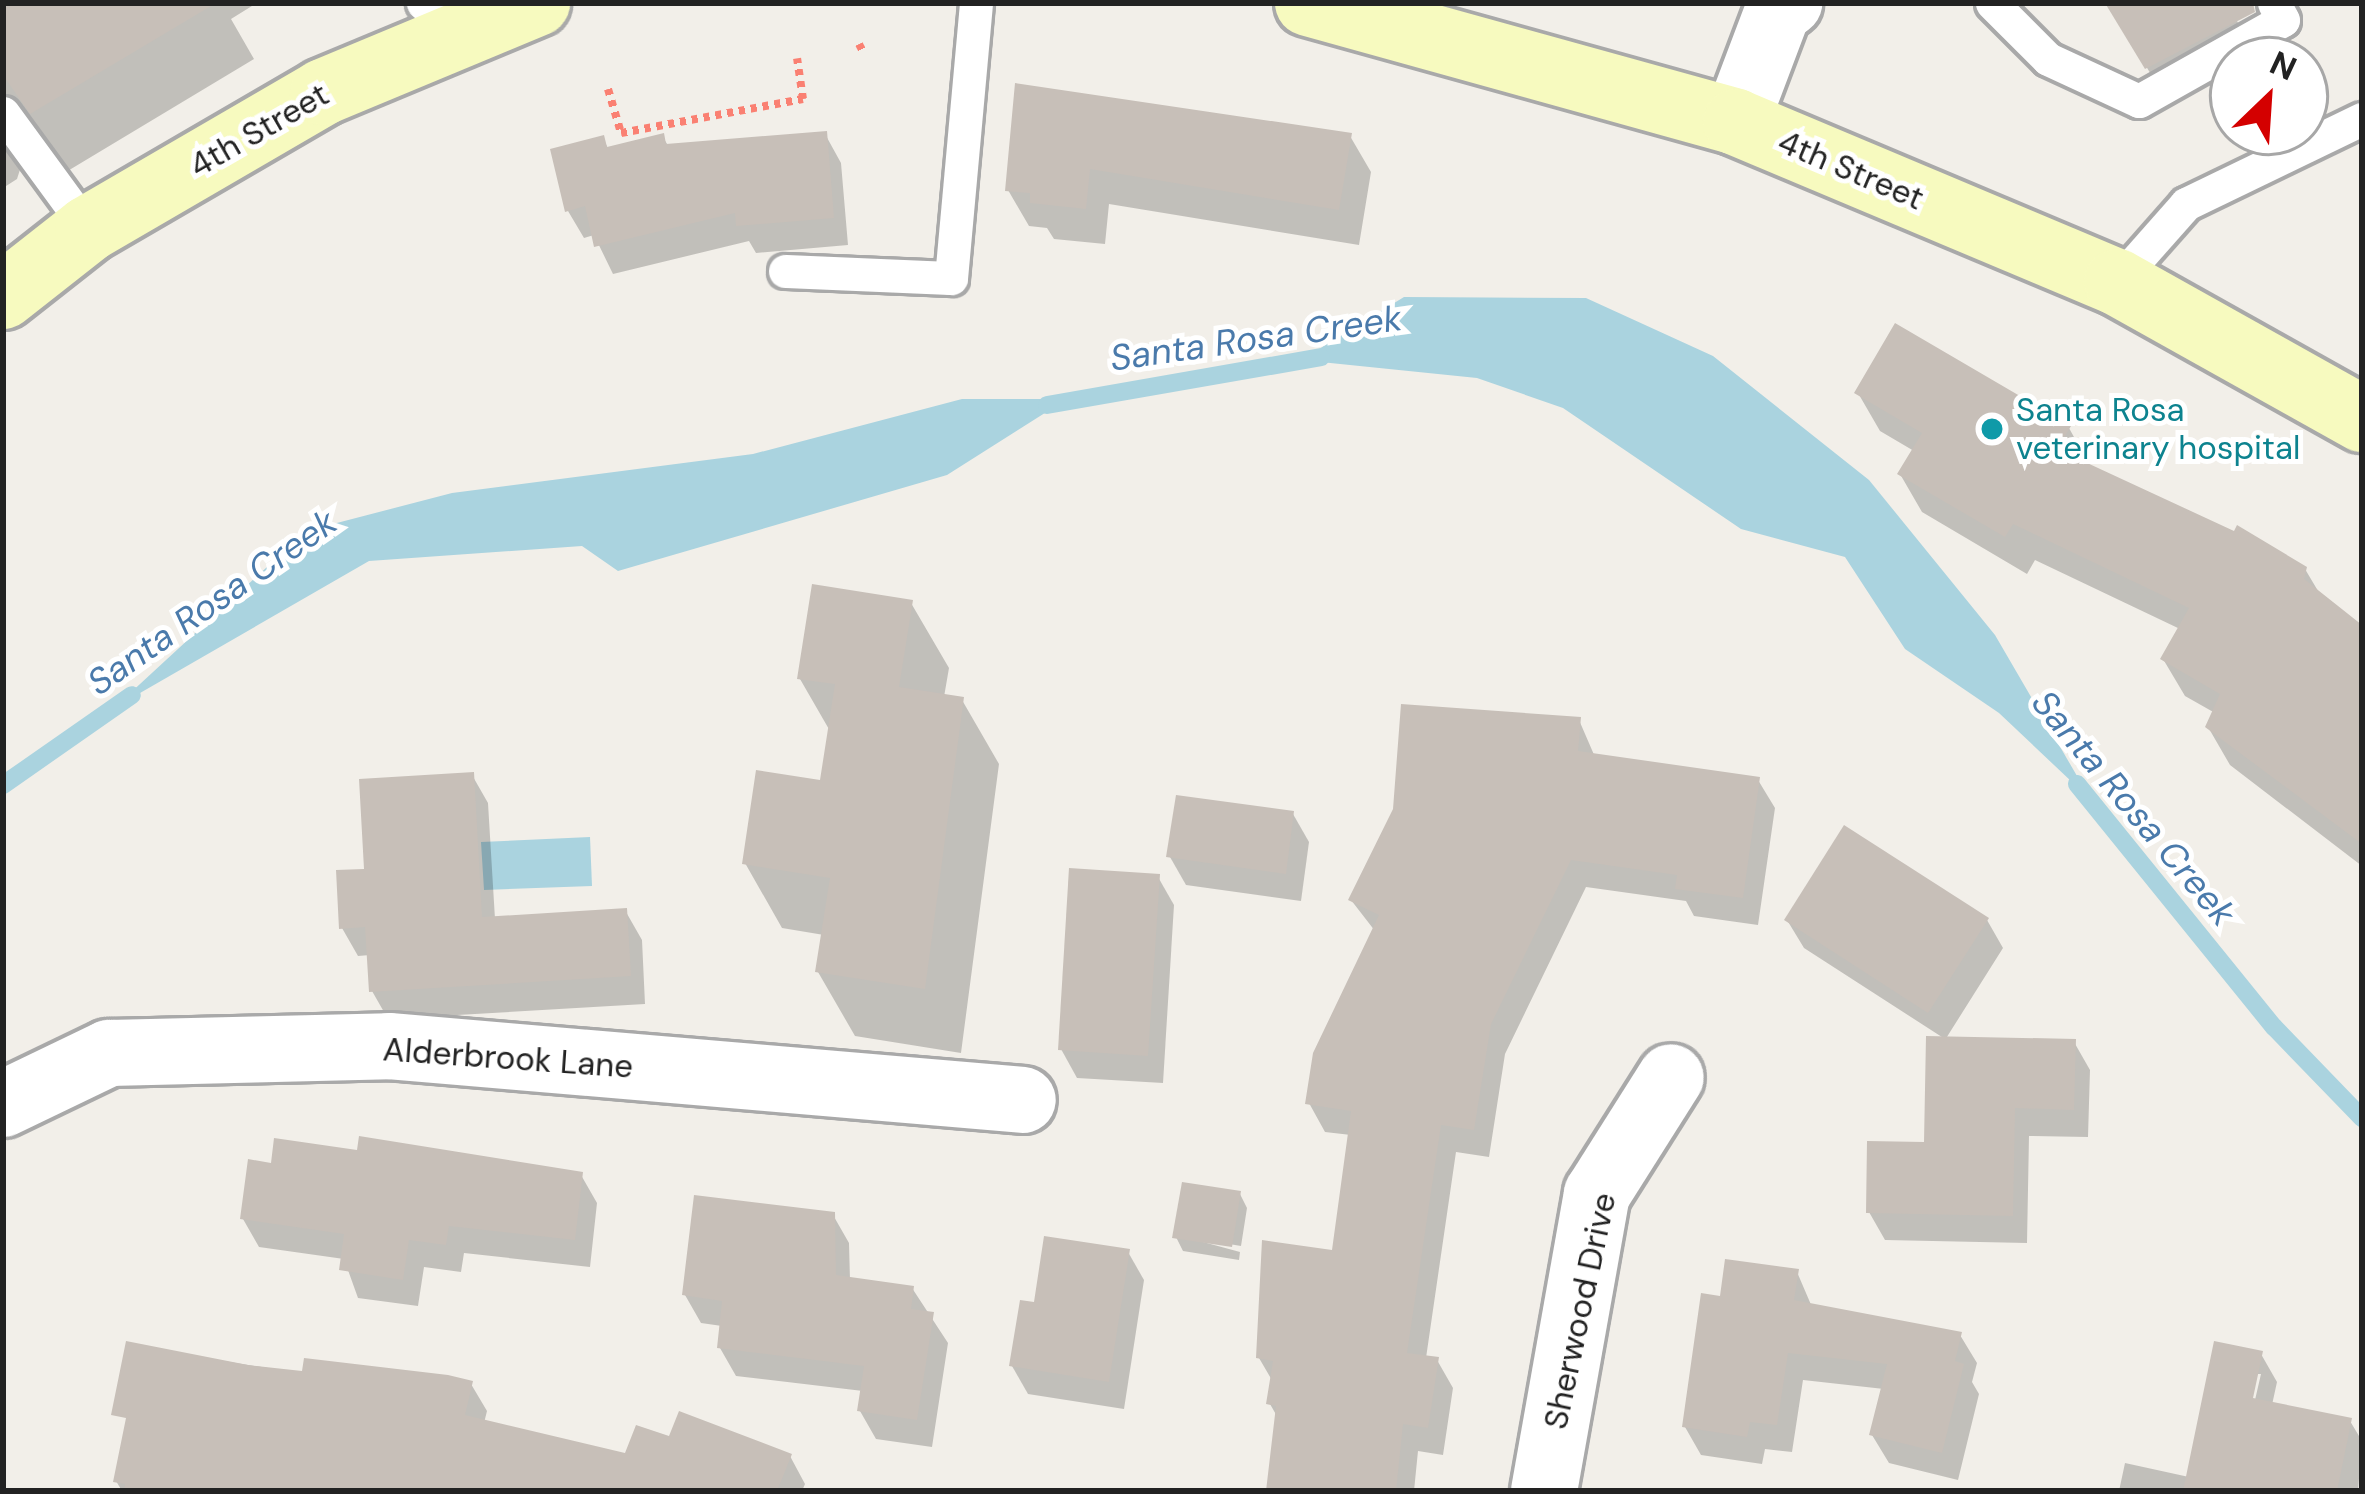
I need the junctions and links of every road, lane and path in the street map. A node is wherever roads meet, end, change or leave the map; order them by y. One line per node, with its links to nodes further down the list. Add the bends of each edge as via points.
1 (537, 3): 7 (main road, 4th Street)
2 (976, 3): 16 (lane, via 951,278)
3 (1308, 3): 14 (main road, 4th Street)
4 (1789, 3): 14 (street, via 1778,11)
5 (1992, 3): 6 (lane, via 2048,59 2139,100 2282,20)
6 (2274, 3)
7 (440, 18): 15 (main road, 4th Street)
8 (859, 44): 9 (path)
9 (864, 54)
10 (797, 58): 11 (path, via 803,98 621,133)
11 (608, 89)
12 (3, 112): 15 (lane)
13 (2362, 119): 17 (lane, via 2186,204)
14 (1736, 122): 17 (main road, 4th Street)
15 (88, 229): 18 (main road, 4th Street)
16 (785, 271)
17 (2117, 281): 19 (main road, 4th Street)
18 (3, 296)
19 (2362, 419)
20 (1671, 1076): 23 (street, Sherwood Drive, via 1597,1194)
21 (1023, 1100): 22 (street, Alderbrook Lane, via 388,1046 109,1054)
22 (3, 1104)
23 (1544, 1491)

